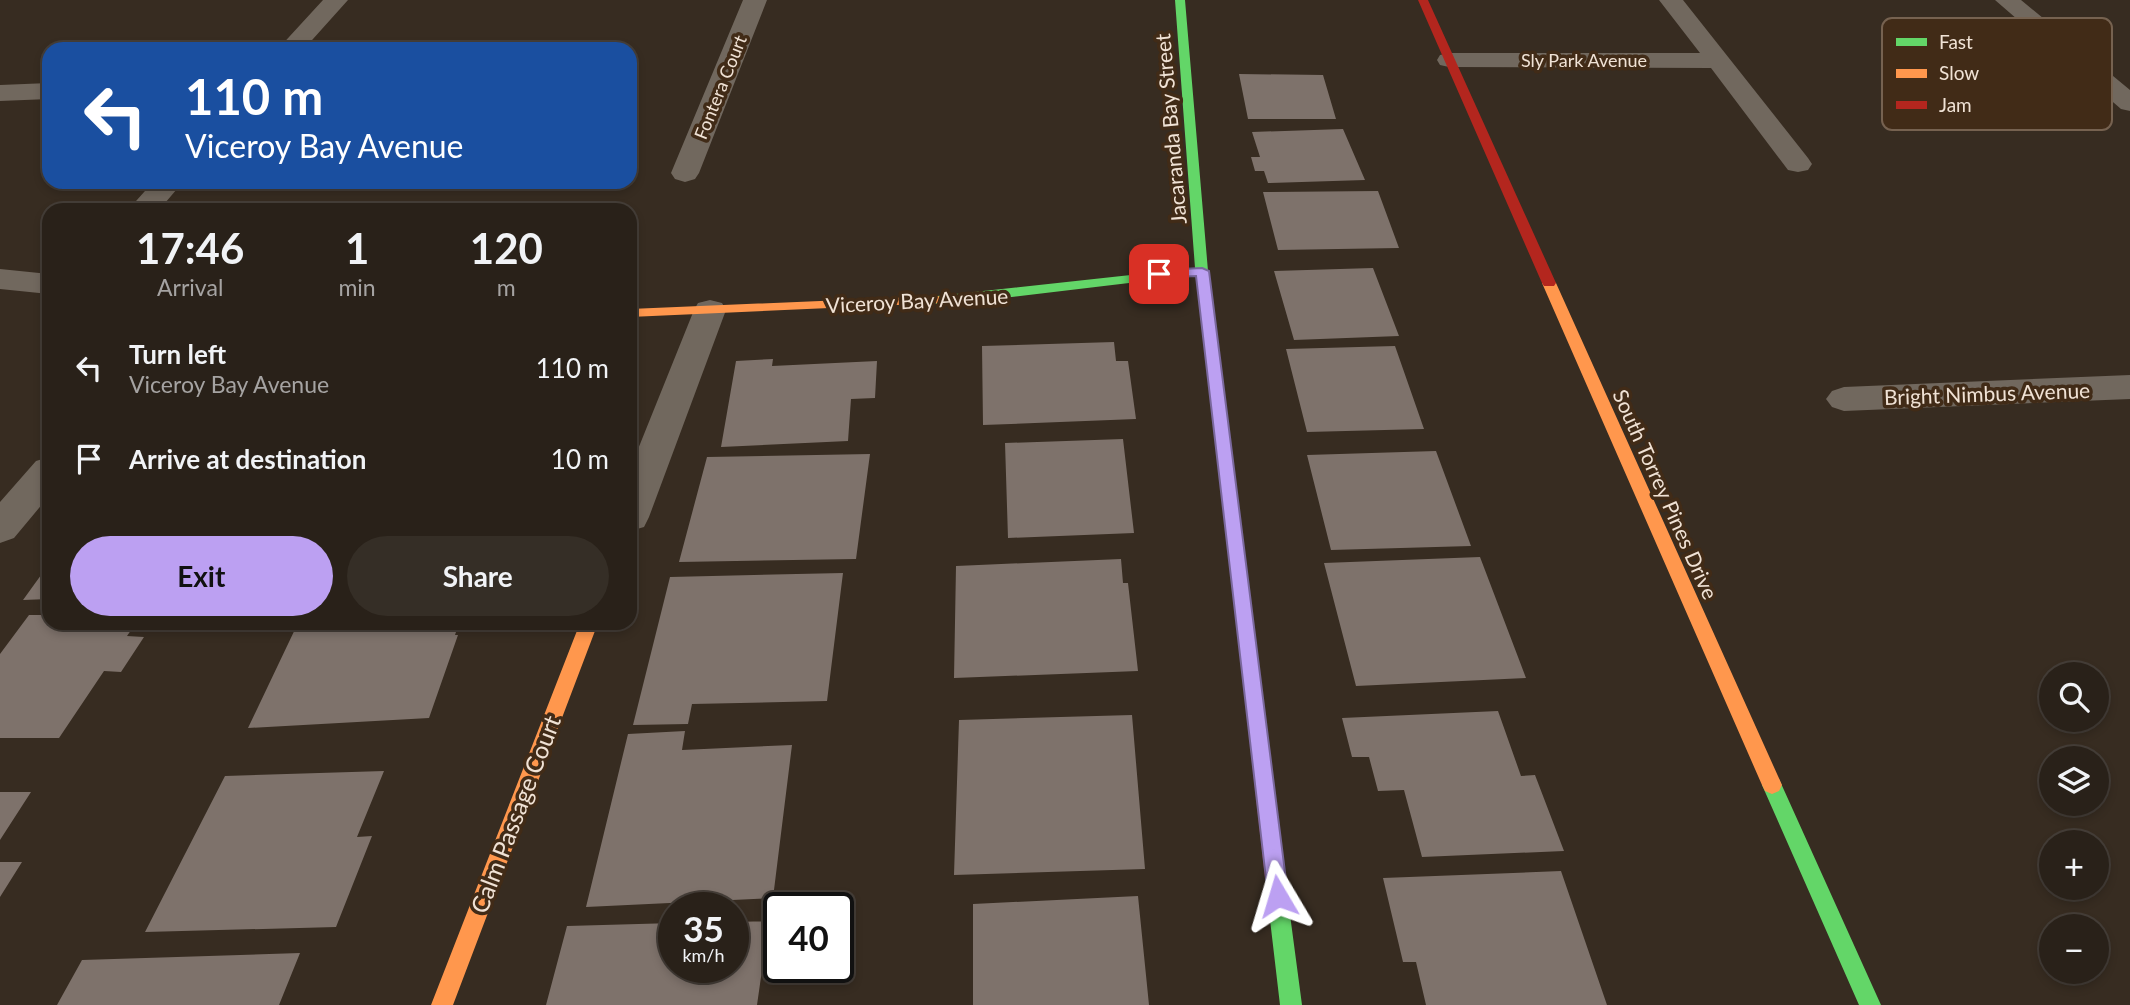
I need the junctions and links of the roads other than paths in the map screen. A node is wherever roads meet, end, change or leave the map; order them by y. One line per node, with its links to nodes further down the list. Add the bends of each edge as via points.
1 (336, 0): 8 (street)
2 (755, 0): 16 (street, Fontera Court)
3 (1180, 0): 19 (street, Jacaranda Bay Street)
4 (1423, 0): 9 (street, South Torrey Pines Drive)
5 (1671, 0): 10 (street)
6 (2007, 0): 7 (street)
7 (2028, 18)
8 (297, 42)
9 (1449, 60): 10 (street, Sly Park Avenue); 32 (street, South Torrey Pines Drive)
10 (1718, 61): 15 (street)
11 (2112, 88): 14 (street)
12 (42, 91): 13 (street)
13 (0, 93)
14 (2130, 103)
15 (1798, 164)
16 (685, 173)
17 (162, 189): 18 (street)
18 (150, 203)
19 (1202, 271): 22 (street, Viceroy Bay Avenue, via 989,298); 31 (street, Jacaranda Bay Street)
20 (0, 279): 21 (street)
21 (42, 283)
22 (710, 310): 23 (street, Viceroy Bay Avenue); 27 (street)
23 (637, 313)
24 (2130, 387): 25 (street, Bright Nimbus Avenue)
25 (1844, 399)
26 (42, 478): 28 (street)
27 (637, 499)
28 (0, 528)
29 (586, 630): 30 (street, Calm Passage Court)
30 (442, 1005)
31 (1291, 1005)
32 (1870, 1005)

